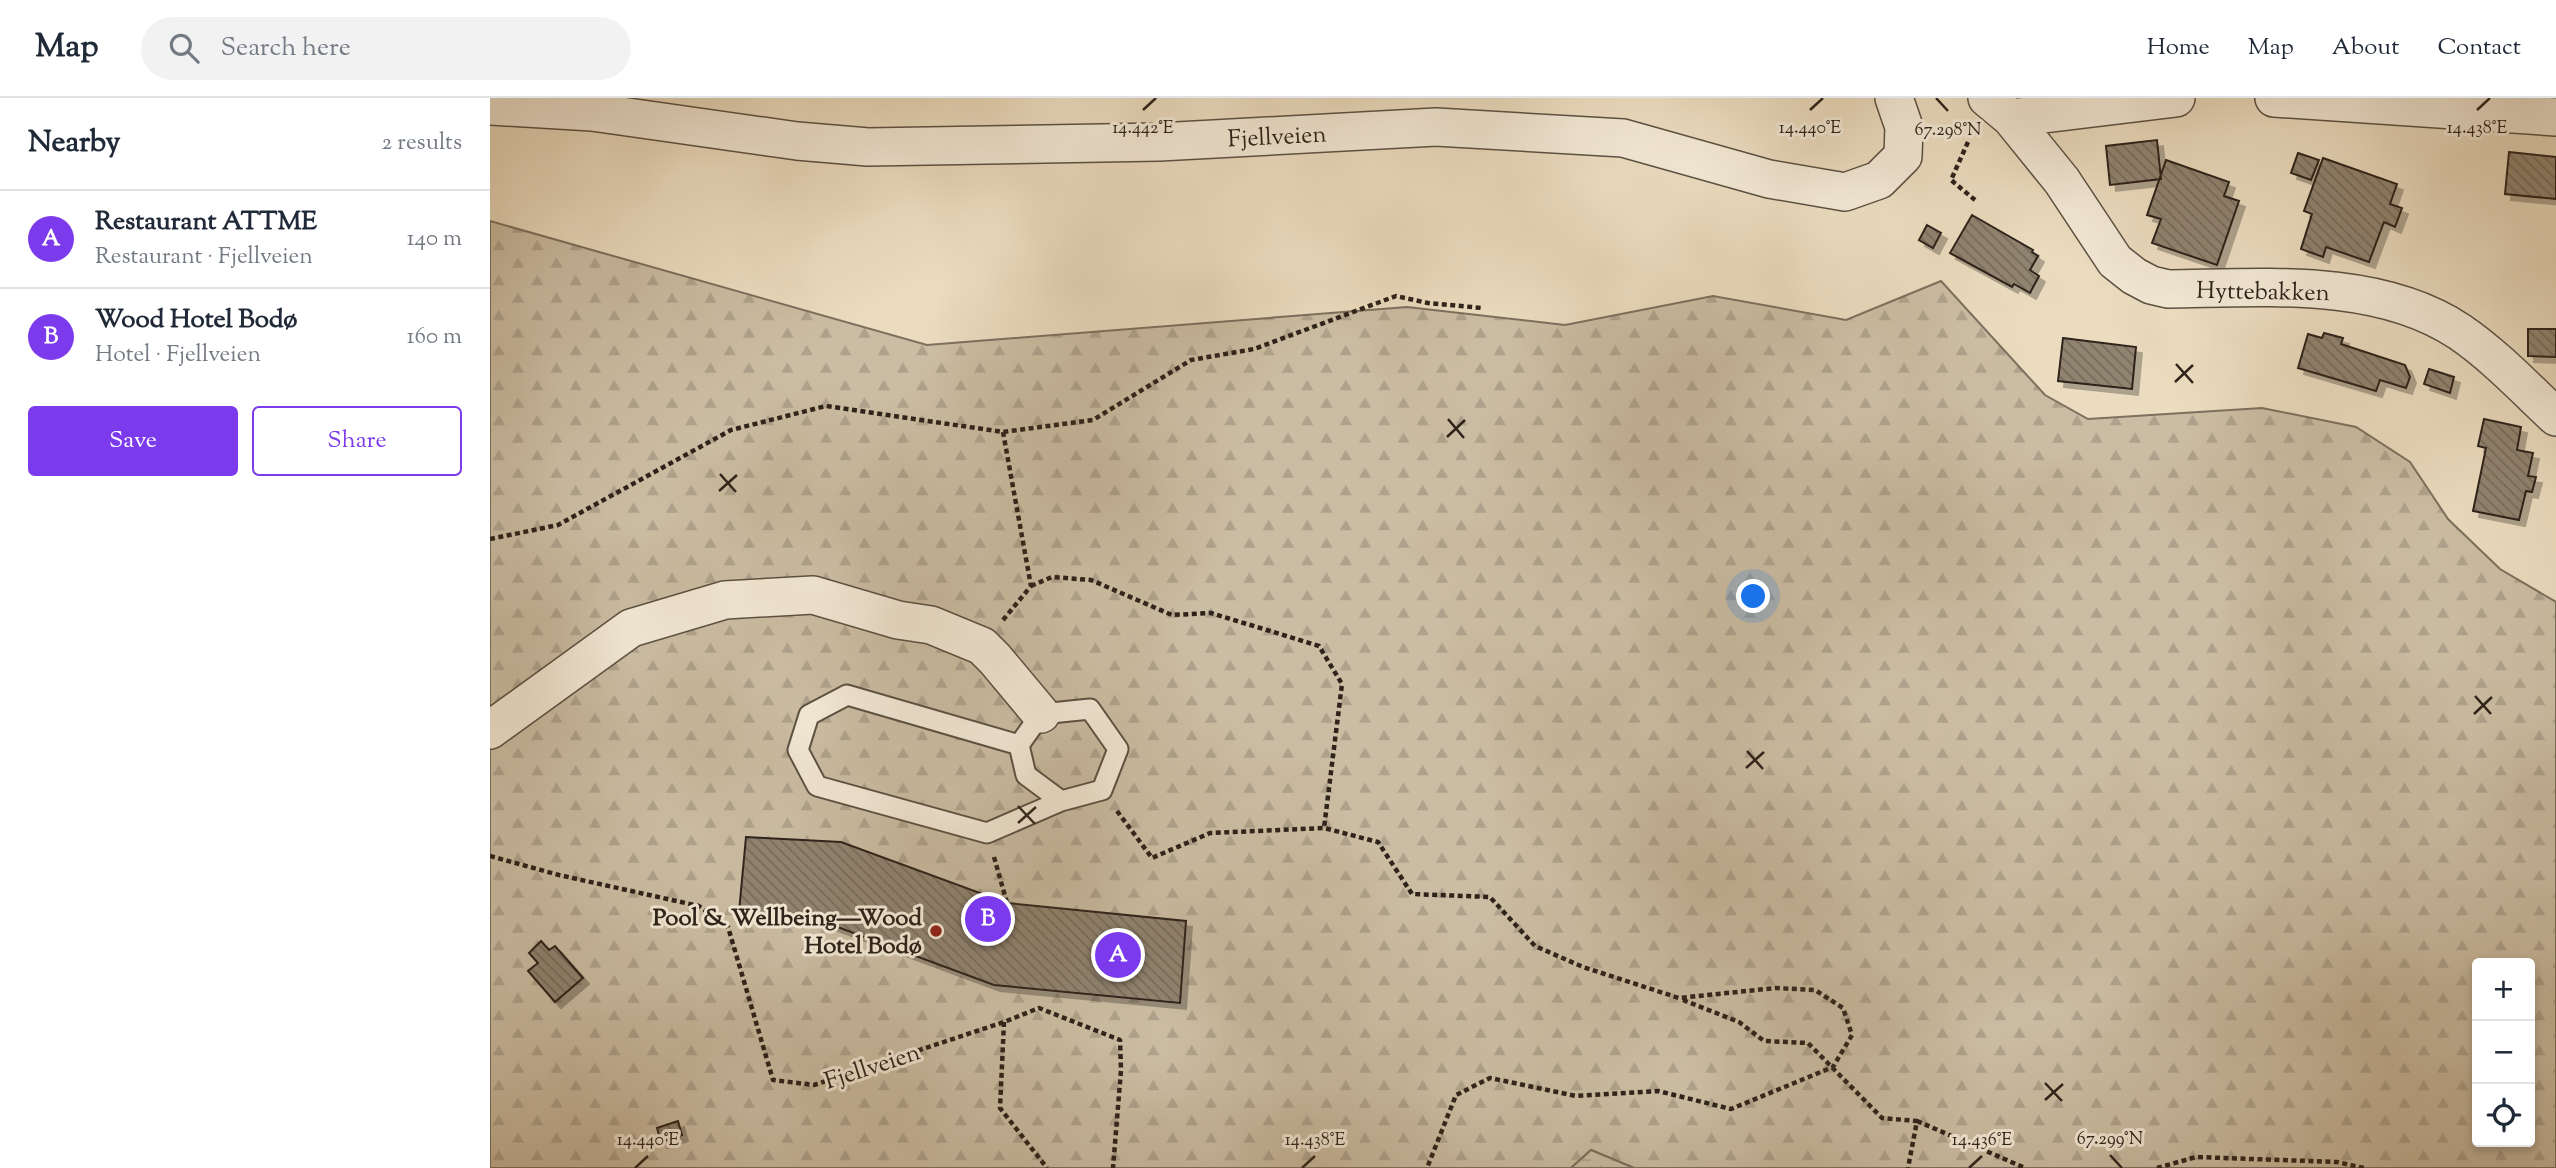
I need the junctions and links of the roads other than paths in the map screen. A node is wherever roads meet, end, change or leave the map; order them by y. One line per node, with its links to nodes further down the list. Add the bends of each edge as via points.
1 (1894, 98): 4 (street, Fjellveien, via 1905,127 1903,156 1880,180 1844,192 1769,179 1623,138 1436,127 1159,142 868,147 592,113)
2 (2176, 98): 5 (street)
3 (2274, 98): 6 (street)
4 (490, 106)
5 (1999, 108): 7 (street, Hyttebakken, via 2062,181 2115,261 2134,276 2168,289 2305,287 2416,310 2459,331)
6 (2556, 117)
7 (2556, 417)
8 (1041, 714): 9 (street, via 982,646 931,625 813,596 725,600 631,628); 10 (lane); 11 (lane, via 1090,709 1118,749 1102,790)
9 (490, 730)
10 (1019, 745): 11 (lane, via 1026,775); 11 (lane, via 846,695 809,715 798,750 817,786 987,833)
11 (1061, 801)

